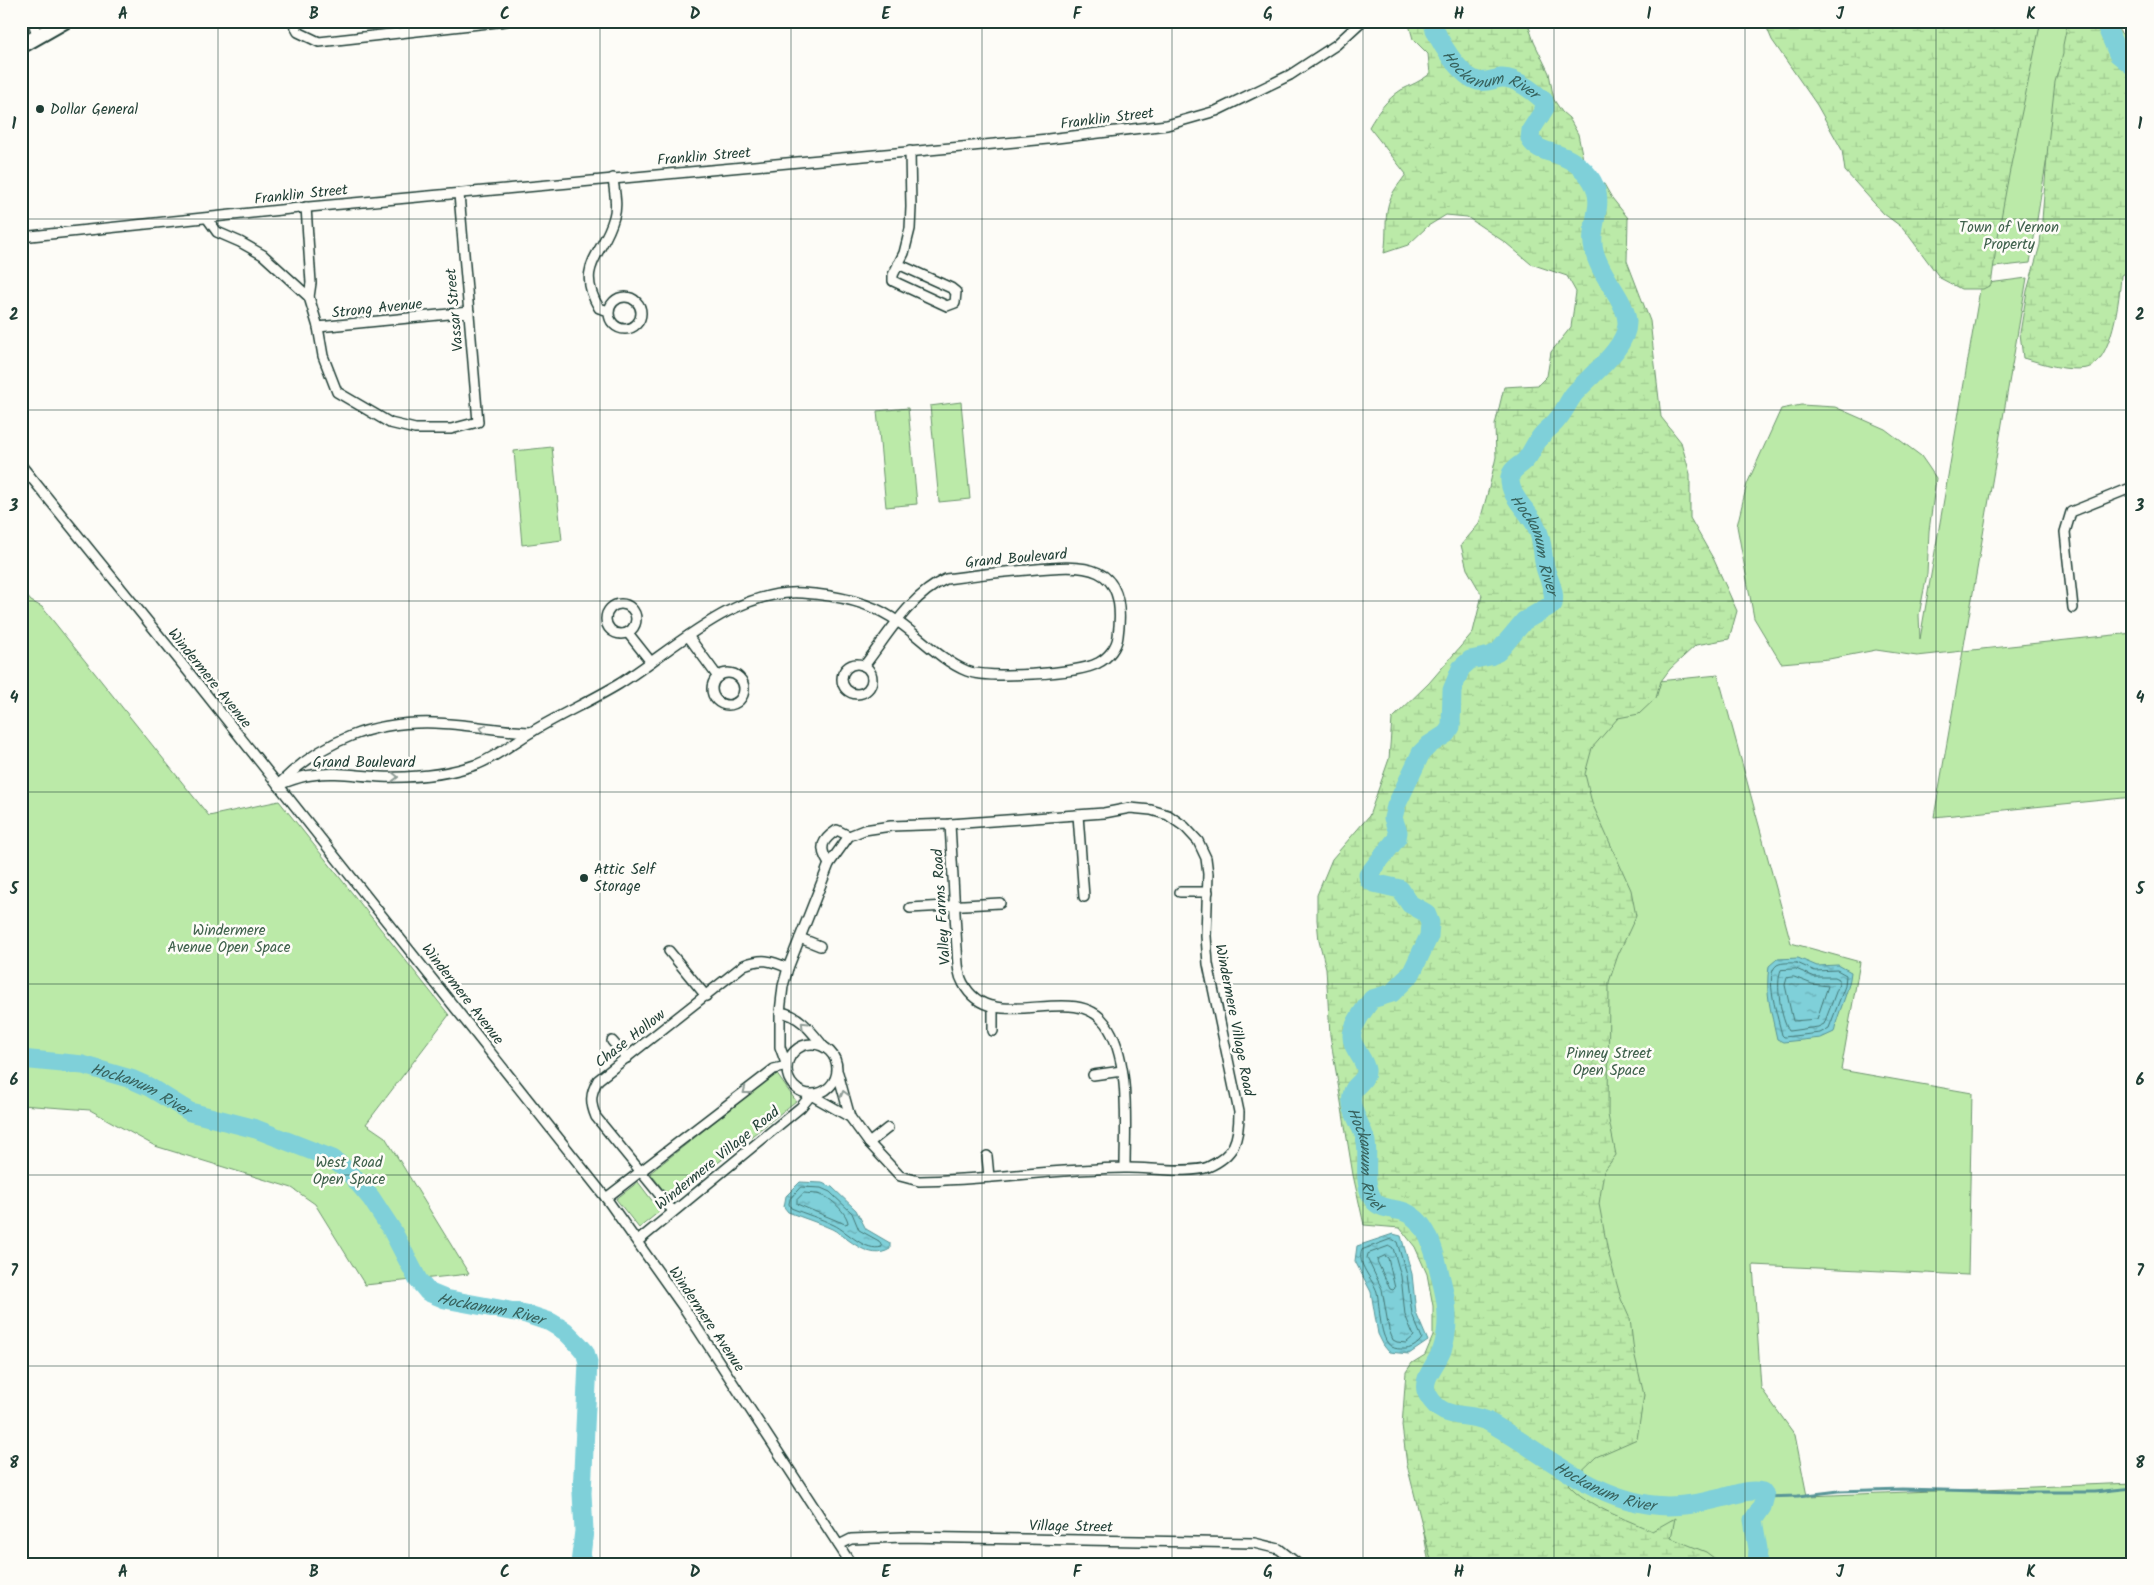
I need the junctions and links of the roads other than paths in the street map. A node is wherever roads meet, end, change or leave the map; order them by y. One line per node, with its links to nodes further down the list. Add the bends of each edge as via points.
1 (33, 21): 7 (street)
2 (65, 21): 7 (main road)
3 (292, 21): 6 (street, via 298,32 319,42)
4 (506, 21): 6 (street)
5 (1362, 21): 9 (street, Franklin Street, via 1336,45 1290,76 1216,111 1192,118 1167,125)
6 (462, 23)
7 (37, 37): 8 (main road)
8 (21, 46)
9 (910, 151): 10 (street, Franklin Street); 15 (street, via 910,229)
10 (613, 178): 11 (street, Franklin Street); 17 (street, via 614,217 590,266 589,284 599,308)
11 (459, 194): 12 (street, Franklin Street); 18 (street, Vassar Street)
12 (306, 207): 13 (street, Franklin Street); 16 (street)
13 (207, 218): 14 (street, Franklin Street); 16 (street, via 217,232 263,255)
14 (21, 237)
15 (898, 264): 15 (street, via 893,275 897,285 947,306 955,304 956,292 951,288)
16 (309, 298): 19 (street)
17 (609, 311)
18 (469, 312): 19 (street, Strong Avenue); 19 (street, Vassar Street, via 478,422 451,429 415,429 390,422 337,392 323,356)
19 (318, 327)
20 (21, 465): 30 (street, Windermere Avenue)
21 (2133, 487): 22 (street, via 2071,512 2065,532)
22 (2073, 608)
23 (899, 622): 23 (street, Grand Boulevard, via 914,601 934,584 946,579 1070,566 1094,569 1108,580 1118,594 1120,620 1118,644 1098,663 1063,672 994,674 967,671); 25 (street, Grand Boulevard, via 860,602 799,592 766,596 741,605); 27 (street)
24 (628, 633): 26 (street)
25 (688, 636): 26 (street, Grand Boulevard); 28 (street)
26 (651, 662): 29 (street, Grand Boulevard)
27 (864, 666)
28 (718, 677)
29 (531, 732): 30 (street, Grand Boulevard, one-way to 29, via 310,775 339,773 414,777 450,772 504,752); 30 (street, Grand Boulevard, one-way to 30, via 437,723 377,728 330,744 297,766)
30 (278, 784): 64 (street, Windermere Avenue)
31 (1078, 815): 32 (street, Windermere Village Road); 36 (street, Windermere Village Road, via 1130,808 1168,815 1198,841 1206,858); 37 (street)
32 (950, 824): 33 (street, Windermere Village Road, via 891,826); 39 (street, Valley Farms Road)
33 (849, 836): 34 (street, Windermere Village Road); 34 (street, Windermere Village Road, via 837,830 825,838 822,846)
34 (828, 864): 41 (street, Windermere Village Road)
35 (1180, 892): 36 (street)
36 (1208, 892): 61 (street, Windermere Village Road, via 1208,964 1239,1112 1236,1143 1226,1156 1206,1168)
37 (1084, 897)
38 (1000, 903): 39 (street)
39 (954, 906): 40 (street); 46 (street, Valley Farms Road, via 958,970 962,983 976,998)
40 (910, 908)
41 (800, 938): 42 (street); 44 (street, Windermere Village Road)
42 (820, 946)
43 (669, 951): 45 (street)
44 (788, 968): 45 (street, Chase Hollow, via 758,960 744,965); 47 (street, Windermere Village Road)
45 (706, 996): 51 (street, Chase Hollow)
46 (993, 1006): 48 (street); 53 (street, Valley Farms Road, via 1072,1006 1095,1013 1114,1038)
47 (780, 1012): 50 (street, Windermere Village Road, one-way to 47, via 806,1025 791,1014); 52 (street, Windermere Village Road, via 780,1047)
48 (993, 1031)
49 (612, 1041): 51 (street)
50 (823, 1046): 52 (street, via 800,1047 793,1052); 54 (street, Windermere Village Road, via 835,1056)
51 (627, 1058): 62 (street, Chase Hollow, via 598,1080 592,1091 591,1105 596,1117)
52 (787, 1066): 56 (street, Windermere Village Road, via 790,1082 803,1093); 62 (street, one-way to 62, via 774,1069)
53 (1122, 1071): 55 (street); 61 (street, Valley Farms Road)
54 (838, 1072): 56 (street, Windermere Village Road, via 832,1086); 57 (street, Windermere Village Road, one-way to 54)
55 (1093, 1075)
56 (811, 1095): 57 (street, Windermere Village Road); 65 (street, Windermere Village Road)
57 (850, 1117): 59 (street, Windermere Village Road)
58 (888, 1128): 59 (street)
59 (869, 1143): 63 (street, Windermere Village Road, via 900,1176 919,1181)
60 (987, 1156): 63 (street)
61 (1125, 1168): 63 (street, Windermere Village Road)
62 (640, 1173): 64 (street); 65 (street, Chase Hollow)
63 (989, 1177)
64 (606, 1198): 66 (street, Windermere Avenue)
65 (673, 1210): 66 (street, Windermere Village Road)
66 (638, 1241): 67 (street, Windermere Avenue)
67 (839, 1545): 68 (street, Windermere Avenue); 69 (street, Village Street, via 851,1539 903,1537 1254,1543 1279,1549)
68 (851, 1564)
69 (1298, 1564)

